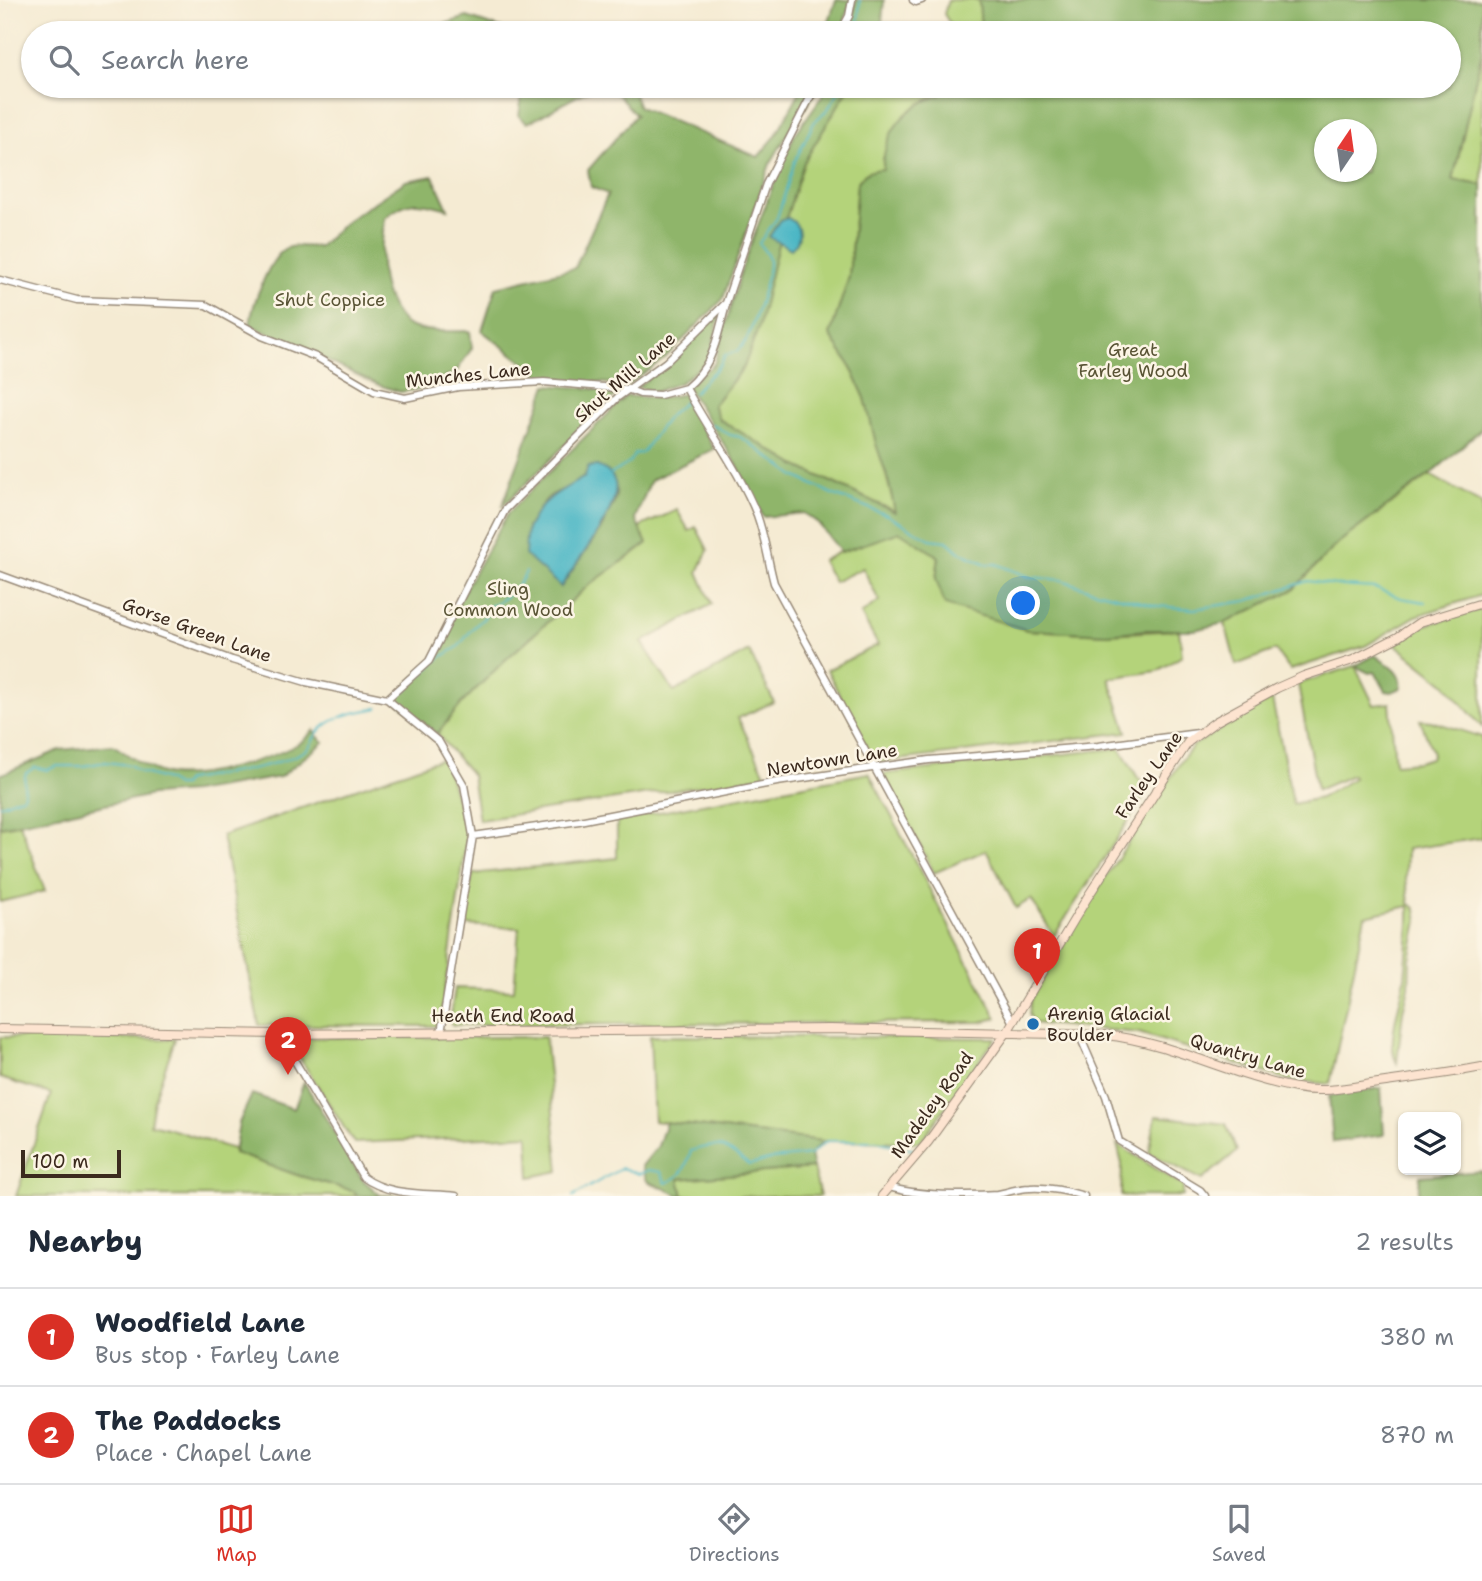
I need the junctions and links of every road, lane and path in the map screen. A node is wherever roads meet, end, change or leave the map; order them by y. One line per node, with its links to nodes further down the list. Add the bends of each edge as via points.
1 (852, 0): 4 (street)
2 (913, 0): 3 (street)
3 (922, 0)
4 (846, 21)
5 (810, 98): 7 (street, Shut Mill Lane, via 766,184)
6 (0, 280): 9 (street, Munches Lane, via 77,300 206,305 262,336 316,357 374,391 405,398 458,387 544,382)
7 (726, 303): 8 (street, via 710,362); 9 (street, Shut Mill Lane, via 666,362)
8 (686, 388): 9 (street, Munches Lane, via 660,395); 14 (street, via 730,459 757,517 774,583)
9 (627, 389): 12 (street, Shut Mill Lane, via 505,510 429,661)
10 (0, 575): 12 (street, Gorse Green Lane, via 232,660)
11 (1482, 603): 13 (street, Farley Lane, via 1420,622 1363,655 1277,688)
12 (387, 699): 15 (street, via 439,742 464,785)
13 (1198, 733): 14 (street, Newtown Lane); 16 (street, Farley Lane, via 1166,773)
14 (872, 768): 15 (street, Newtown Lane); 16 (street)
15 (472, 836): 19 (street)
16 (1012, 1021): 18 (street, Farley Lane)
17 (0, 1029): 20 (street, Heath End Road)
18 (1007, 1031): 19 (street, Heath End Road); 21 (street, Quantry Lane); 23 (street, Madeley Road, via 929,1142)
19 (441, 1033): 20 (street, Heath End Road)
20 (279, 1034): 24 (street, via 363,1177 391,1192)
21 (1079, 1034): 22 (street, Quantry Lane, via 1147,1042 1272,1082 1313,1090); 27 (street, via 1106,1096 1119,1141)
22 (1482, 1067)
23 (890, 1187): 25 (street, Madeley Road); 26 (street, via 923,1195 996,1194 1029,1188)
24 (456, 1196)
25 (882, 1196)
26 (1084, 1196)
27 (1205, 1196)

